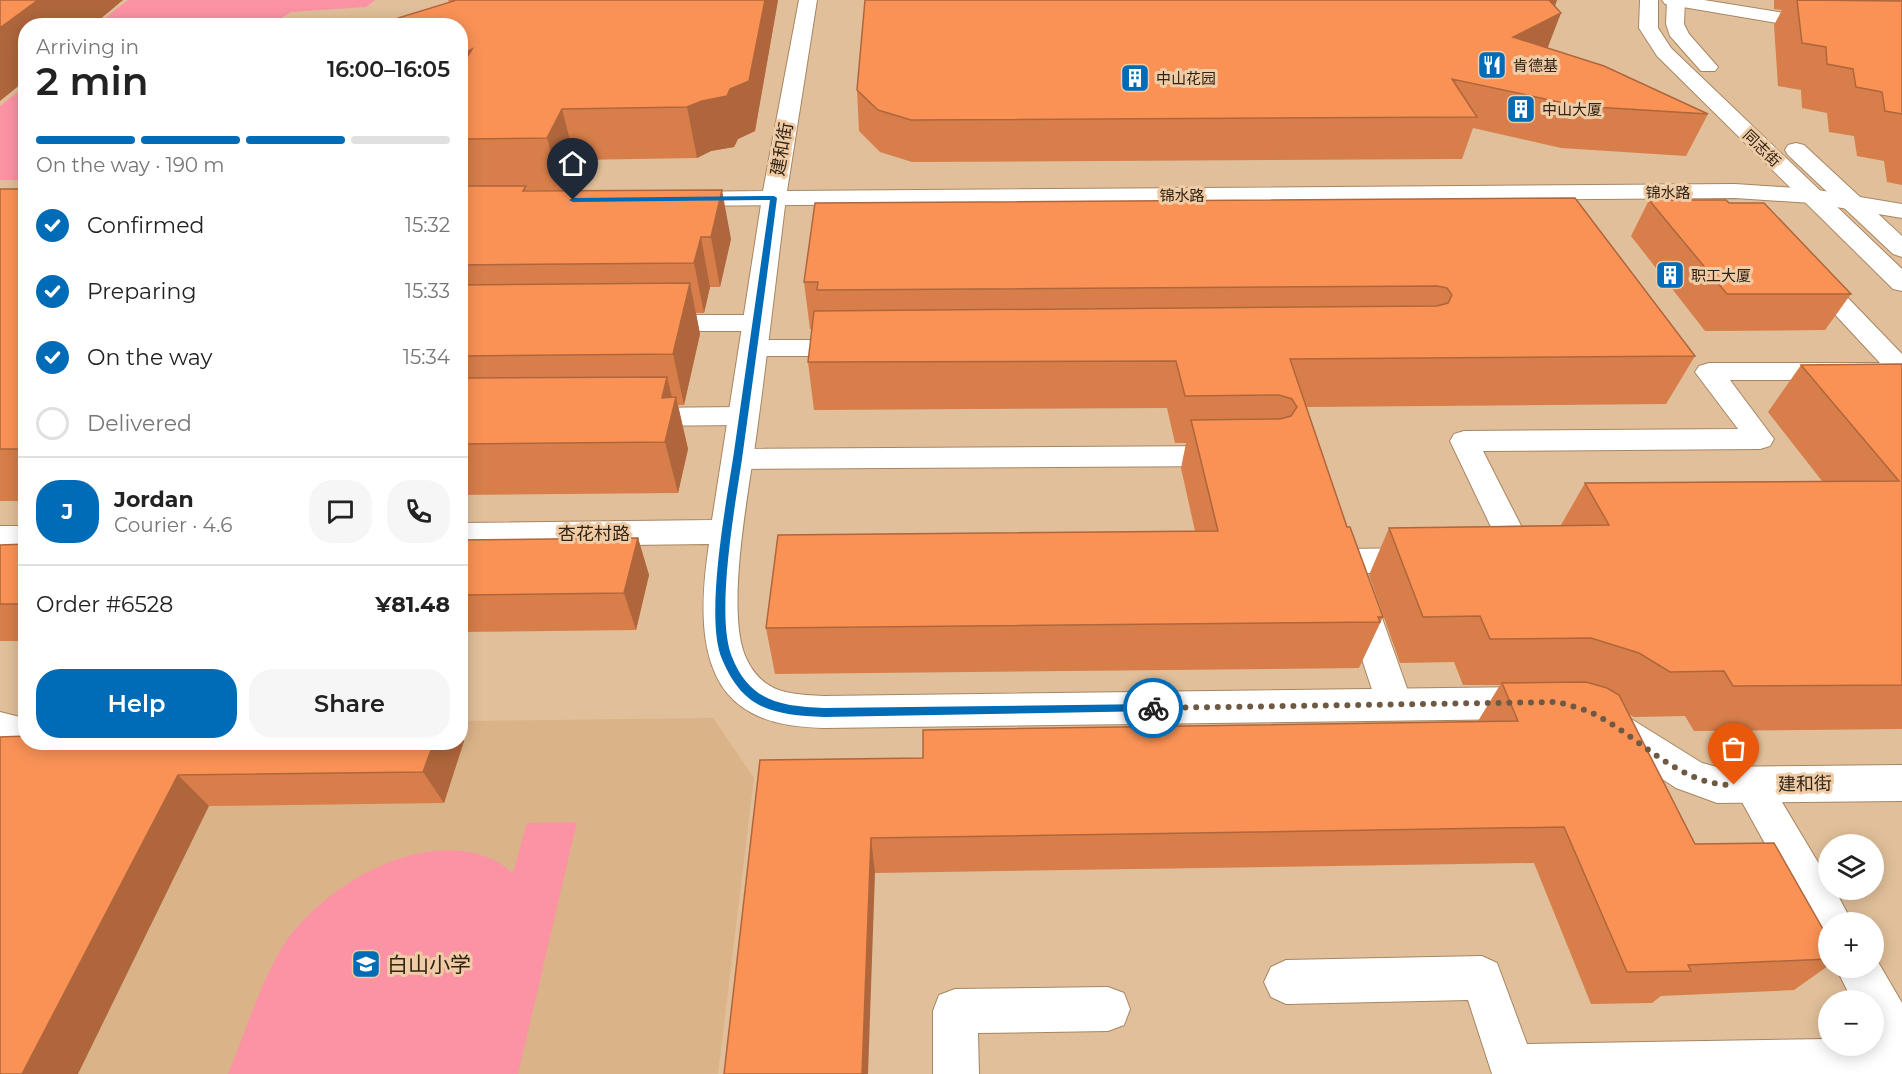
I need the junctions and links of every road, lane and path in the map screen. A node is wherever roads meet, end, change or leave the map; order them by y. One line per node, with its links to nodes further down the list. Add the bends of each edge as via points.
1 (807, 0): 9 (street, 建和街)
2 (1649, 0): 8 (street, 同志街, via 1645,21 1664,52)
3 (1671, 0): 4 (street)
4 (1676, 0): 5 (street); 6 (street, 同志街, via 1675,24 1680,36)
5 (1902, 38)
6 (1757, 114)
7 (1783, 138): 11 (street, 同志街)
8 (1812, 196): 9 (street, 锦水路, via 1736,191); 11 (street, 锦水路); 15 (street, 同志街)
9 (774, 198): 10 (street, 锦水路); 17 (street, 建和街)
10 (658, 199)
11 (1850, 201): 12 (street, 锦水路); 13 (street, 同志街)
12 (1902, 211)
13 (1902, 249)
14 (1792, 254): 19 (lane)
15 (1902, 283)
16 (626, 324): 17 (lane)
17 (755, 335): 18 (lane); 20 (street, 建和街)
18 (872, 347)
19 (1902, 370): 29 (lane, via 1709,372 1760,439 1464,441 1522,559)
20 (744, 416): 21 (lane); 23 (street, 建和街)
21 (614, 417)
22 (1255, 455): 23 (lane)
23 (738, 459): 24 (street, 建和街)
24 (727, 532): 25 (street, 杏花村路); 30 (street, 建和街, via 720,618 726,657 745,688 769,706 824,712)
25 (468, 535)
26 (0, 538): 27 (street)
27 (18, 538)
28 (1440, 560): 30 (lane, via 1346,561)
29 (1486, 560)
30 (1395, 705): 32 (street, 建和街, via 1559,702 1591,712 1690,776 1717,785)
31 (1902, 783): 32 (street, 建和街)
32 (1751, 784): 33 (lane)
33 (1825, 912)
34 (1863, 978): 37 (lane)
35 (1286, 982): 38 (lane, via 1482,978 1512,1067)
36 (1108, 1009): 39 (lane, via 955,1011)
37 (1902, 1046)
38 (1902, 1060)
39 (956, 1074)

